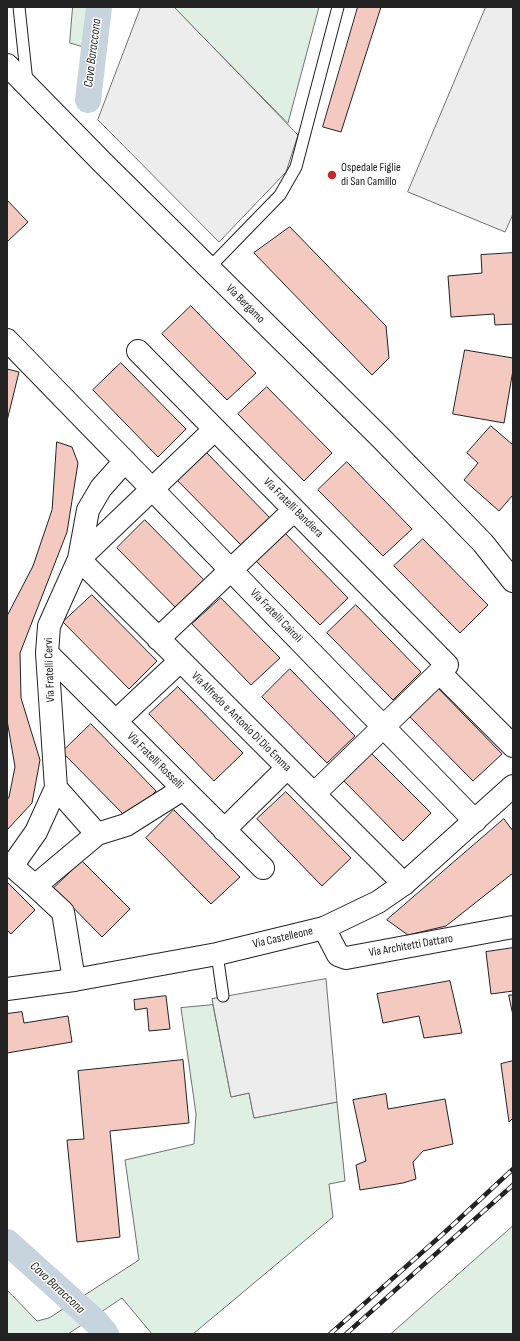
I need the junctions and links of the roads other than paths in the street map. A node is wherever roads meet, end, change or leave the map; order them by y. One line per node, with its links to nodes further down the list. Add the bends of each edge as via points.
1 (19, 7): 4 (lane)
2 (338, 7): 5 (lane, via 296,167 280,195)
3 (7, 65): 4 (street, Via Bergamo)
4 (27, 85): 5 (street, Via Bergamo)
5 (209, 268): 12 (street, Via Bergamo)
6 (7, 340): 9 (street, Via Fratelli Cairoli)
7 (138, 351): 8 (street, Via Fratelli Bandiera)
8 (215, 429): 10 (street, Via Fratelli Cervi); 11 (street, Via Fratelli Bandiera)
9 (125, 461): 10 (street, Via Fratelli Cairoli); 13 (street, Via Fratelli Cervi, via 100,488 88,510)
10 (152, 489): 13 (street, Via Fratelli Cervi); 15 (street, Via Fratelli Cairoli)
11 (294, 510): 15 (street); 20 (street, Via Fratelli Bandiera)
12 (483, 543): 14 (street, Via Bergamo); 16 (street, Via Bergamo)
13 (79, 559): 17 (street, Via Alfredo e Antonio Di Dio Emma); 18 (street, Via Fratelli Cervi, via 49,626)
14 (513, 564)
15 (231, 570): 17 (street); 22 (street, Via Fratelli Cairoli)
16 (513, 581)
17 (158, 639): 19 (street, Via Alfredo e Antonio Di Dio Emma)
18 (47, 653): 21 (street, Via Fratelli Rosselli); 26 (street, Via Fratelli Cervi)
19 (180, 661): 21 (street); 24 (street, Via Alfredo e Antonio Di Dio Emma)
20 (444, 669): 22 (street); 23 (street, Via Fratelli Bandiera)
21 (116, 721): 27 (street, Via Fratelli Rosselli)
22 (383, 726): 28 (street); 29 (street, Via Fratelli Cairoli)
23 (513, 746)
24 (287, 768): 28 (street, Via Alfredo e Antonio Di Dio Emma); 30 (street)
25 (513, 786): 29 (street, Via Castelleone)
26 (56, 788): 31 (street); 34 (street, Via Fratelli Cervi, via 36,832 12,866)
27 (183, 789): 30 (street, Via Fratelli Rosselli); 31 (street, via 126,825)
28 (314, 794): 33 (street, Via Alfredo e Antonio Di Dio Emma)
29 (475, 821): 33 (street, Via Castelleone)
30 (224, 830): 32 (street, Via Fratelli Rosselli)
31 (97, 834): 34 (street)
32 (263, 868)
33 (404, 884): 36 (street, Via Castelleone, via 378,902)
34 (35, 886): 38 (street, Via Fratelli Cervi, via 63,912)
35 (513, 927): 36 (street, Via Architetti Dattaro, via 346,958 338,955)
36 (324, 928): 37 (street, Via Castelleone)
37 (217, 954): 38 (street, Via Castelleone); 40 (lane)
38 (74, 980): 39 (street, Via Castelleone)
39 (7, 989)
40 (223, 996)

